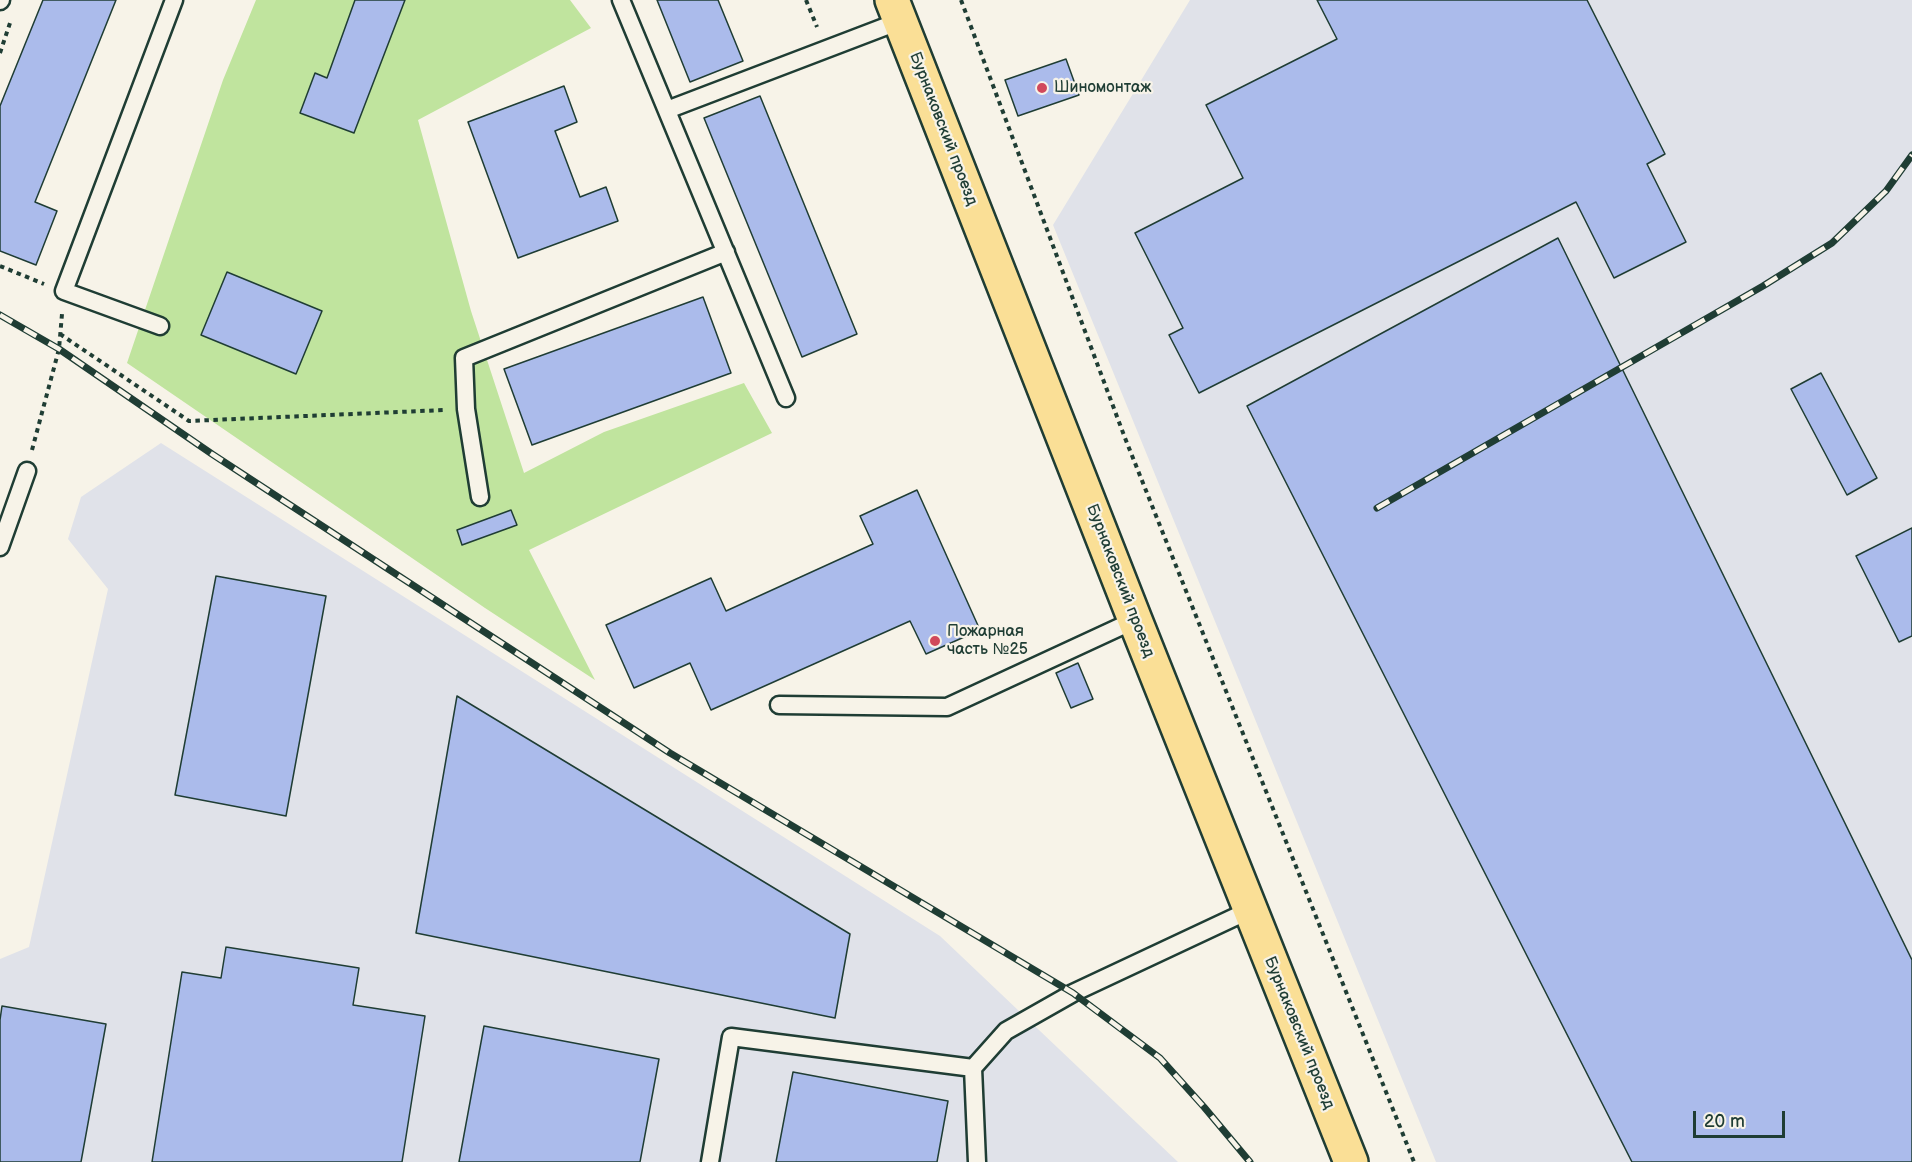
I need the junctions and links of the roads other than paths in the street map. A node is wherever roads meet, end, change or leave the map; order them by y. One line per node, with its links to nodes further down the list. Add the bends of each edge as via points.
1 (174, 0): 6 (lane, via 63,291)
2 (621, 0): 4 (lane)
3 (896, 11): 4 (lane); 11 (main road, Бурнаковский проезд)
4 (667, 110): 5 (lane)
5 (726, 252): 7 (lane); 9 (lane, via 464,358 466,410)
6 (160, 326)
7 (786, 398)
8 (27, 471): 10 (lane)
9 (480, 497)
10 (0, 547)
11 (1135, 620): 12 (lane, via 947,707); 13 (main road, Бурнаковский проезд)
12 (779, 705)
13 (1250, 910): 14 (lane, via 1073,993 1006,1030); 17 (main road, Бурнаковский проезд)
14 (973, 1068): 15 (lane, via 731,1037); 16 (lane)
15 (710, 1162)
16 (977, 1162)
17 (1351, 1162)

